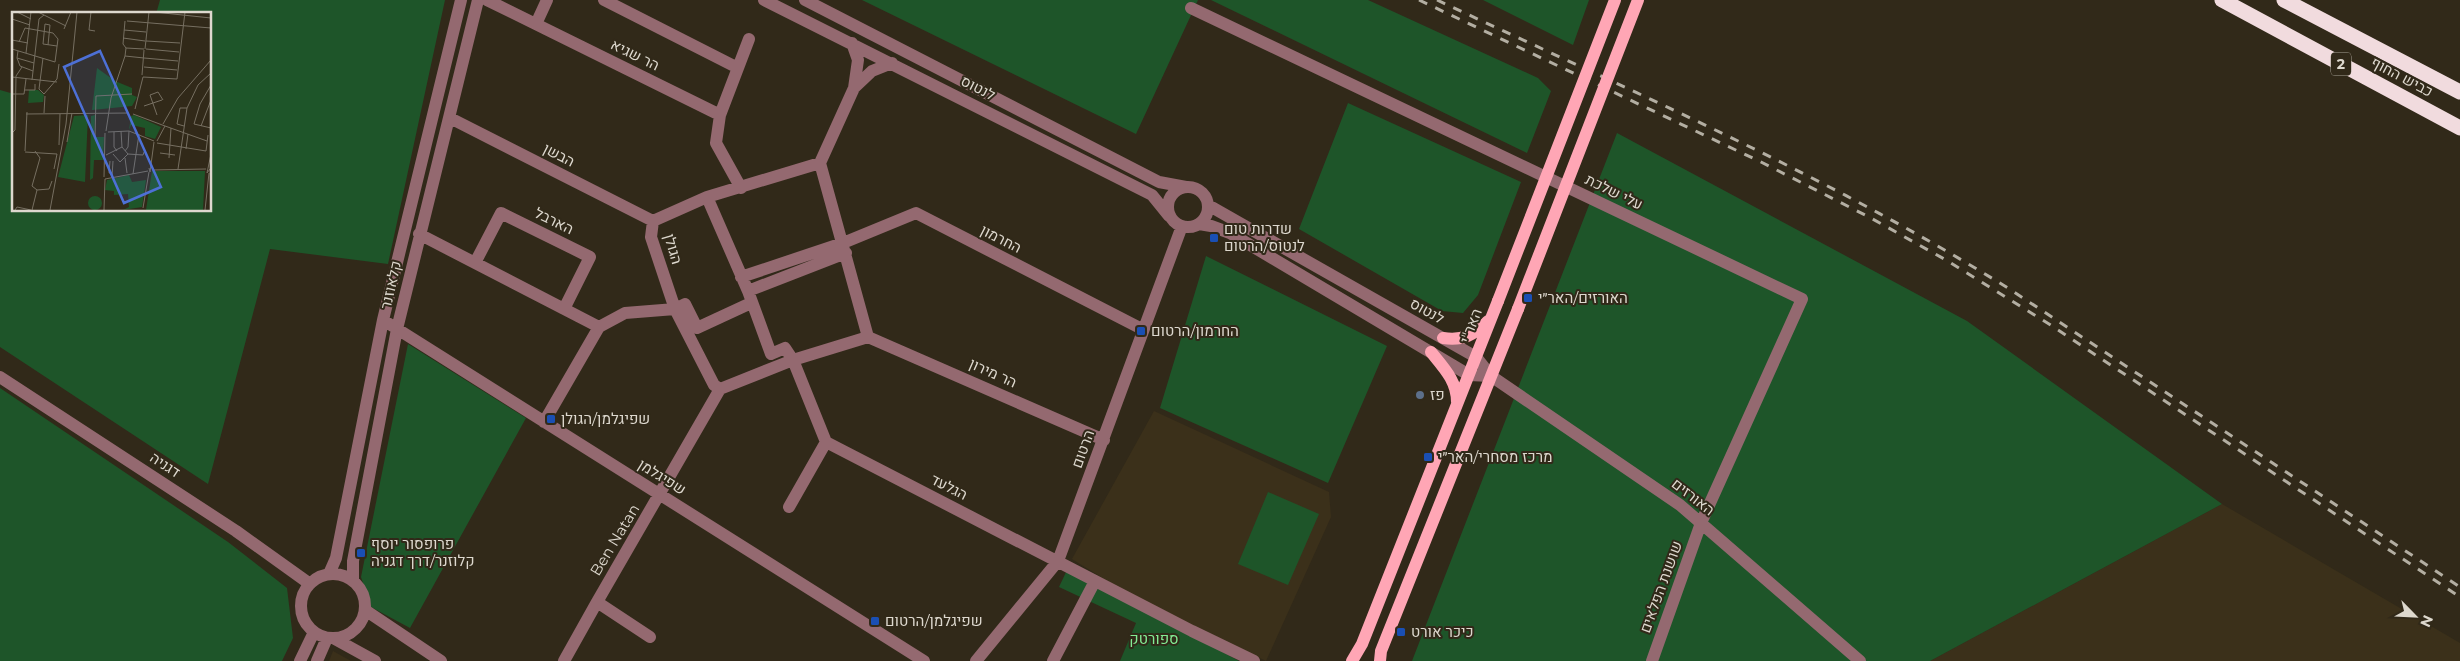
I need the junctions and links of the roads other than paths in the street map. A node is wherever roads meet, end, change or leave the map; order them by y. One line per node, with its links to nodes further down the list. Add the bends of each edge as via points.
1 (461, 0): 40 (street, קלאוזנר)
2 (478, 0): 21 (street, קלאוזנר)
3 (487, 0): 13 (street, הר שגיא)
4 (547, 0): 13 (street)
5 (604, 0): 17 (street)
6 (764, 0): 15 (street, לנטוס)
7 (805, 0): 24 (street, לנטוס, via 1159,182)
8 (1615, 0): 39 (main road, האר"י, bridge)
9 (1638, 0): 50 (main road, bridge)
10 (2222, 0): 22 (highway, כביש החוף / 2)
11 (2284, 0): 19 (highway, כביש החוף / 2)
12 (1191, 8): 59 (street, עלי שלכת, via 1802,299)
13 (536, 24): 20 (street, הר שגיא)
14 (749, 39): 17 (street)
15 (852, 43): 16 (street, לנטוס); 18 (street, via 858,60)
16 (892, 63): 18 (street, via 872,71); 28 (street, לנטוס, via 1152,196)
17 (738, 68): 20 (street)
18 (854, 88): 23 (street)
19 (2460, 92)
20 (720, 115): 25 (street, via 716,143)
21 (450, 118): 29 (street, הבשן); 32 (street, קלאוזנר)
22 (2460, 128)
23 (820, 163): 25 (street, הגולן); 33 (street)
24 (1186, 187): 27 (street, via 1198,190); 28 (street, via 1170,197)
25 (741, 188): 26 (street, הגולן)
26 (707, 197): 29 (street, הגולן); 35 (street)
27 (1208, 204): 30 (street, via 1206,216); 45 (street, לנטוס)
28 (1169, 216): 31 (street)
29 (653, 220): 38 (street, הגולן, via 651,237)
30 (1198, 224): 31 (street); 46 (street, via 1230,233)
31 (1182, 226): 43 (street, הרטום)
32 (419, 234): 34 (street); 42 (street, קלאוזנר)
33 (844, 248): 35 (street); 36 (street); 43 (street, החרמון, via 916,213); 44 (street)
34 (476, 261): 37 (street); 37 (street, הארבל, via 501,213 590,257)
35 (740, 277): 36 (street)
36 (749, 297): 38 (street, via 697,328 685,304); 48 (street, via 771,354 785,348)
37 (564, 309): 41 (street)
38 (675, 309): 41 (street, via 625,313); 52 (street, הגולן, via 714,385)
39 (1492, 318): 45 (main road, via 1471,336 1454,340); 47 (main road, האר"י)
40 (383, 320): 42 (street, שפיגלמן); 61 (street, קלאוזנר, via 336,558)
41 (599, 327): 54 (street)
42 (398, 329): 54 (street, שפיגלמן); 62 (street, קלאוזנר, via 353,561)
43 (1142, 330): 55 (street, הרטום)
44 (868, 337): 48 (street); 55 (street, הר מירון)
45 (1443, 338): 47 (street, לנטוס)
46 (1432, 352): 49 (street); 53 (main road, via 1450,374)
47 (1476, 357): 49 (main road, האר"י); 50 (street, לנטוס)
48 (793, 360): 52 (street); 56 (street)
49 (1469, 375): 50 (street); 53 (main road, האר"י)
50 (1491, 376): 59 (street, האורזים, via 1680,505); 80 (main road, via 1381,651)
51 (0, 377): 64 (street, דגניה, via 236,531)
52 (720, 389): 57 (street)
53 (1458, 404): 79 (main road, האר"י, via 1362,644)
54 (544, 422): 57 (street, שפיגלמן)
55 (1104, 440): 60 (street, הרטום)
56 (826, 442): 58 (street); 60 (street, הגלעד)
57 (660, 495): 65 (street, Ben Natan); 75 (street, שפיגלמן)
58 (789, 507)
59 (1701, 523): 81 (street, שושנת הפלאים); 82 (street, האורזים)
60 (1058, 561): 63 (street, הגלעד); 76 (street, הרטום)
61 (329, 574): 62 (street); 64 (street)
62 (353, 581): 66 (street, via 360,589)
63 (1095, 581): 77 (street); 78 (street, הגלעד)
64 (310, 584): 67 (street, via 301,604 302,615)
65 (597, 602): 68 (street); 74 (street, Ben Natan)
66 (365, 610): 69 (street, via 355,630 345,636); 73 (street)
67 (314, 632): 69 (street); 70 (street)
68 (650, 637)
69 (331, 638): 71 (street); 72 (street)
70 (300, 661)
71 (317, 661)
72 (375, 661)
73 (441, 661)
74 (564, 661)
75 (924, 661)
76 (976, 661)
77 (1052, 661)
78 (1254, 661)
79 (1352, 661)
80 (1380, 661)
81 (1652, 661)
82 (1860, 661)

